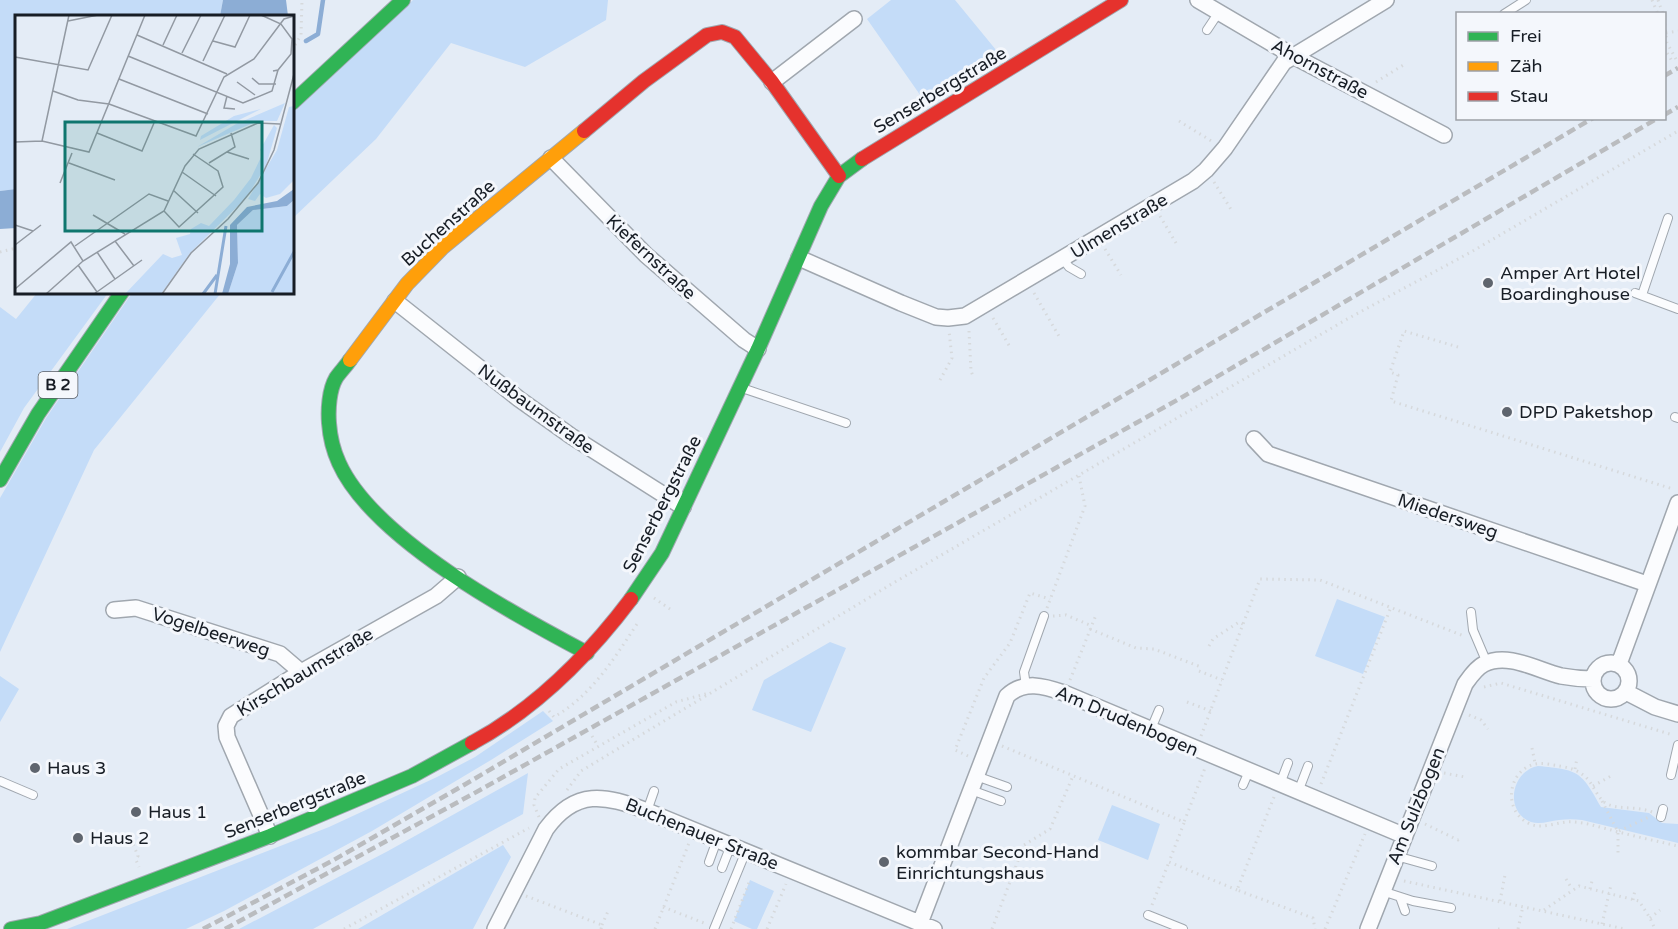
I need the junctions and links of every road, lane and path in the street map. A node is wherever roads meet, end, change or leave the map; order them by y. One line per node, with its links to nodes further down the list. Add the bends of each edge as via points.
1 (303, 0): 13 (path, via 302,35)
2 (403, 0): 19 (street)
3 (1121, 0): 26 (street, Senserbergstraße)
4 (1198, 0): 7 (street, Ahornstraße)
5 (1386, 0): 15 (street, Ulmenstraße)
6 (1526, 0): 8 (lane)
7 (1219, 12): 10 (lane); 15 (street, Ahornstraße)
8 (1507, 12)
9 (854, 19): 17 (street)
10 (1207, 30)
11 (1678, 31): 12 (path)
12 (1666, 33): 14 (path, via 1674,60)
13 (294, 47)
14 (1666, 49)
15 (1295, 57): 18 (street, Ahornstraße); 23 (street, Ulmenstraße, via 1284,62)
16 (1405, 64): 18 (path)
17 (772, 82): 24 (street, Buchenstraße, via 735,37 722,32 707,35); 26 (street, Buchenstraße)
18 (1360, 91): 22 (street, Ahornstraße)
19 (294, 101)
20 (1179, 121): 23 (path)
21 (1678, 131): 54 (path)
22 (1444, 135)
23 (1226, 148): 25 (street, Ulmenstraße)
24 (551, 158): 40 (street, Buchenstraße, via 443,247); 48 (street, Kiefernstraße, via 646,255)
25 (1206, 170): 27 (street, Ulmenstraße); 28 (path)
26 (839, 176): 34 (street, Senserbergstraße, via 821,206)
27 (1154, 205): 30 (street, Ulmenstraße); 31 (path)
28 (1232, 211)
29 (1668, 218): 41 (lane, via 1658,235 1638,294)
30 (1098, 238): 35 (street, Ulmenstraße); 37 (path)
31 (1176, 243)
32 (15, 248): 33 (path)
33 (0, 252)
34 (799, 258): 35 (street, Ulmenstraße, via 901,303 948,318 965,316); 48 (street, Senserbergstraße)
35 (1063, 259): 36 (lane)
36 (1081, 274)
37 (1121, 275)
38 (121, 294): 55 (street, B 2, via 38,414)
39 (1038, 299): 45 (path)
40 (395, 301): 58 (street, Nußbaumstraße, via 519,399); 59 (street, Buchenstraße, via 335,381 329,405 331,440 340,465 374,511 400,536)
41 (1678, 309)
42 (991, 313): 46 (path)
43 (968, 325): 49 (path)
44 (949, 330): 50 (path, via 952,358)
45 (1060, 338)
46 (1010, 347)
47 (1458, 348): 56 (path, via 1404,331 1390,372 1398,375 1391,400)
48 (758, 349): 51 (street, Senserbergstraße)
49 (973, 376)
50 (940, 381)
51 (740, 387): 52 (lane); 58 (street, Senserbergstraße)
52 (846, 423)
53 (1254, 439): 60 (street, Miedersweg, via 1268,454)
54 (1079, 476): 62 (path, via 1084,506); 82 (path)
55 (0, 480)
56 (1678, 491)
57 (1678, 503): 60 (street)
58 (683, 507): 63 (street, Senserbergstraße)
59 (458, 577): 74 (street, Buchenstraße, via 522,619); 77 (street, Kirschbaumstraße, via 436,596)
60 (1647, 584): 76 (street)
61 (649, 595): 65 (path)
62 (1050, 599): 69 (path); 107 (path, via 1030,593 1010,643 984,678 955,750)
63 (633, 604): 74 (street, Senserbergstraße); 89 (path, via 638,624 600,679 574,708)
64 (1391, 607): 70 (path, via 1320,580 1260,579); 72 (path); 118 (path)
65 (670, 609)
66 (114, 610): 77 (street, Vogelbeerweg, via 136,608 280,654)
67 (1471, 612): 72 (lane)
68 (1096, 615): 71 (path)
69 (1044, 616): 71 (path, via 1065,615); 80 (lane, via 1024,672)
70 (1243, 624): 73 (path, via 1239,622 1221,633); 79 (path)
71 (1091, 628): 79 (path, via 1136,648 1154,649); 84 (path)
72 (1477, 642): 75 (lane)
73 (1209, 646)
74 (587, 653): 129 (street, Senserbergstraße, via 539,698 482,738 412,776)
75 (1487, 663): 78 (street, via 1507,660 1575,679); 130 (street, Am Sulzbogen, via 1465,684)
76 (1619, 664): 78 (street, via 1602,665); 83 (street, via 1630,680)
77 (301, 672): 129 (street, Kirschbaumstraße, via 231,716 226,726 227,737)
78 (1593, 679): 83 (street, via 1596,691 1604,698 1616,699)
79 (1222, 680): 87 (path)
80 (1026, 686): 84 (street, Am Drudenbogen); 95 (street, via 1007,696)
81 (1481, 689): 93 (path, via 1502,683)
82 (713, 691): 97 (path, via 676,702); 121 (path, via 581,771 565,796)
83 (1626, 692): 88 (street)
84 (1064, 693): 91 (street, Am Drudenbogen)
85 (1187, 702): 87 (path)
86 (1159, 710): 91 (lane)
87 (1211, 711): 99 (path)
88 (1678, 714)
89 (556, 716)
90 (1463, 724): 92 (path, via 1467,714 1481,720)
91 (1151, 729): 99 (street, Am Drudenbogen)
92 (1488, 729)
93 (1673, 735)
94 (592, 736): 97 (path)
95 (989, 741): 107 (street); 108 (path)
96 (1678, 745): 106 (lane)
97 (598, 746): 126 (path, via 559,769 540,790 534,805)
98 (1532, 748): 102 (path)
99 (1203, 752): 112 (street, Am Drudenbogen, via 1246,778); 123 (path)
100 (1577, 758): 104 (path)
101 (1288, 763): 112 (lane)
102 (1535, 763): 104 (path); 128 (path, via 1514,781 1513,804 1518,816 1534,825 1577,822)
103 (1308, 766): 116 (lane)
104 (1575, 769): 113 (path)
105 (1442, 772): 110 (path)
106 (1671, 775)
107 (976, 776): 114 (lane); 120 (lane); 170 (street)
108 (1073, 776): 123 (path); 179 (path, via 1050,829 1024,845)
109 (1611, 776): 113 (path)
110 (1465, 777)
111 (0, 781): 117 (lane)
112 (1280, 784): 116 (street, Am Drudenbogen); 152 (path)
113 (1593, 786): 119 (path)
114 (1006, 788)
115 (654, 791): 122 (lane)
116 (1298, 792): 118 (street, Am Drudenbogen)
117 (33, 795)
118 (1315, 799): 124 (street, Am Drudenbogen)
119 (1602, 800): 128 (path); 128 (path, via 1609,805 1646,807 1656,813)
120 (1001, 801)
121 (567, 806): 122 (street, Buchenauer Straße, via 604,797); 126 (street)
122 (647, 811): 127 (street, Buchenauer Straße)
123 (1184, 822): 139 (path)
124 (1370, 822): 130 (street, Am Drudenbogen); 182 (path)
125 (1423, 823): 131 (path)
126 (544, 825): 154 (street); 174 (path)
127 (694, 830): 133 (street, Buchenauer Straße); 161 (path)
128 (1618, 832): 134 (path); 136 (path)
129 (270, 836): 148 (street, Senserbergstraße)
130 (1405, 836): 137 (street, Am Sulzbogen)
131 (1461, 838)
132 (131, 839): 148 (path)
133 (724, 842): 135 (street, Buchenauer Straße); 138 (lane); 141 (lane)
134 (1678, 846)
135 (746, 851): 142 (street, Buchenauer Straße); 172 (lane)
136 (1618, 853)
137 (1396, 856): 140 (lane); 144 (street, Am Sulzbogen)
138 (709, 862)
139 (1169, 862): 152 (path); 167 (path)
140 (1432, 866)
141 (722, 868)
142 (792, 870): 170 (street, Buchenauer Straße); 178 (path)
143 (1505, 874): 159 (path)
144 (1388, 876): 155 (street, Am Sulzbogen); 159 (path)
145 (1566, 879): 150 (path)
146 (750, 880): 177 (path)
147 (1592, 881): 151 (path)
148 (145, 884): 173 (street, Senserbergstraße, via 41,923)
149 (1611, 885): 156 (path)
150 (1572, 889): 151 (path); 166 (path)
151 (1590, 889): 156 (path)
152 (1237, 890): 181 (path, via 1313,918)
153 (1635, 890): 158 (path)
154 (515, 891): 171 (path); 175 (street)
155 (1382, 891): 157 (lane); 183 (street, Am Sulzbogen)
156 (1609, 894): 158 (path); 169 (path)
157 (1400, 897): 162 (lane); 165 (lane)
158 (1633, 900): 168 (path)
159 (1500, 902): 160 (path)
160 (1523, 906): 166 (path); 184 (path)
161 (663, 907): 172 (path); 176 (path)
162 (1451, 908)
163 (609, 909): 171 (path)
164 (1660, 910): 168 (path)
165 (1404, 911)
166 (1544, 911): 169 (path)
167 (1148, 915): 180 (lane)
168 (1650, 918): 186 (path)
169 (1602, 924): 185 (path)
170 (927, 926)
171 (601, 927)
172 (715, 928)
173 (11, 929)
174 (344, 929)
175 (495, 929)
176 (655, 929)
177 (730, 929)
178 (767, 929)
179 (992, 929)
180 (1183, 929)
181 (1315, 929)
182 (1325, 929)
183 (1368, 929)
184 (1518, 929)
185 (1625, 929)
186 (1655, 929)

